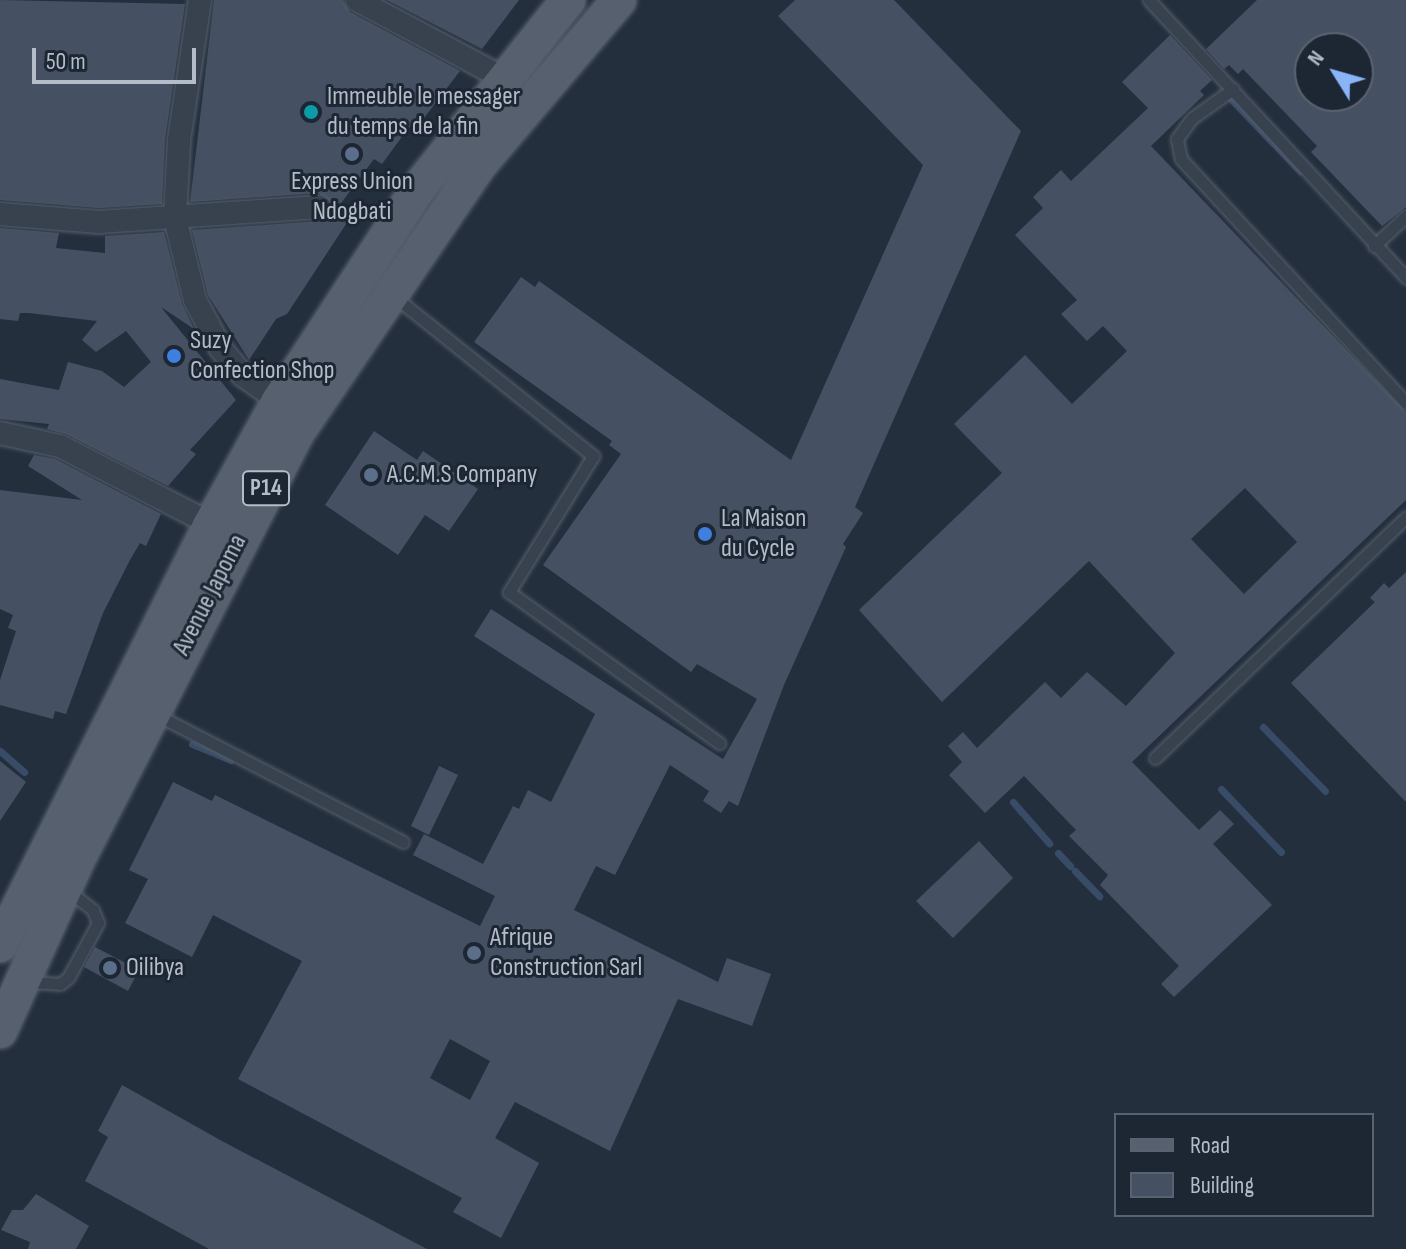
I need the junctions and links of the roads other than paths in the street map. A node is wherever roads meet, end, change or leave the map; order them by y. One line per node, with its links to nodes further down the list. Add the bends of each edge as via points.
1 (200, 0): 11 (street, via 179,141)
2 (357, 0): 6 (street)
3 (568, 0): 6 (main road, Avenue Japoma / P14)
4 (619, 0): 14 (main road, Avenue Japoma / P14, via 507,130)
5 (1149, 0): 7 (lane)
6 (501, 77): 15 (main road, Avenue Japoma / P14, via 417,190)
7 (1233, 89): 12 (lane); 16 (lane, via 1192,118 1177,139 1181,159)
8 (319, 207): 11 (street)
9 (0, 214): 11 (street, via 99,222)
10 (1406, 216): 12 (lane)
11 (175, 218): 15 (street, via 195,300 221,349 244,376)
12 (1374, 246): 13 (lane)
13 (1406, 278)
14 (389, 292): 20 (main road, Avenue Japoma / P14, via 295,436); 21 (lane, via 593,456 509,592)
15 (279, 401): 19 (main road, Avenue Japoma / P14)
16 (1406, 403)
17 (0, 433): 19 (street, via 60,446)
18 (1406, 517): 22 (lane)
19 (211, 524): 24 (main road, Avenue Japoma / P14)
20 (151, 712): 23 (lane); 24 (main road, Avenue Japoma / P14)
21 (719, 743)
22 (1155, 758)
23 (403, 842)
24 (64, 864): 25 (main road, Avenue Japoma / P14); 26 (main road, Avenue Japoma / P14)
25 (0, 945)
26 (0, 1031)

